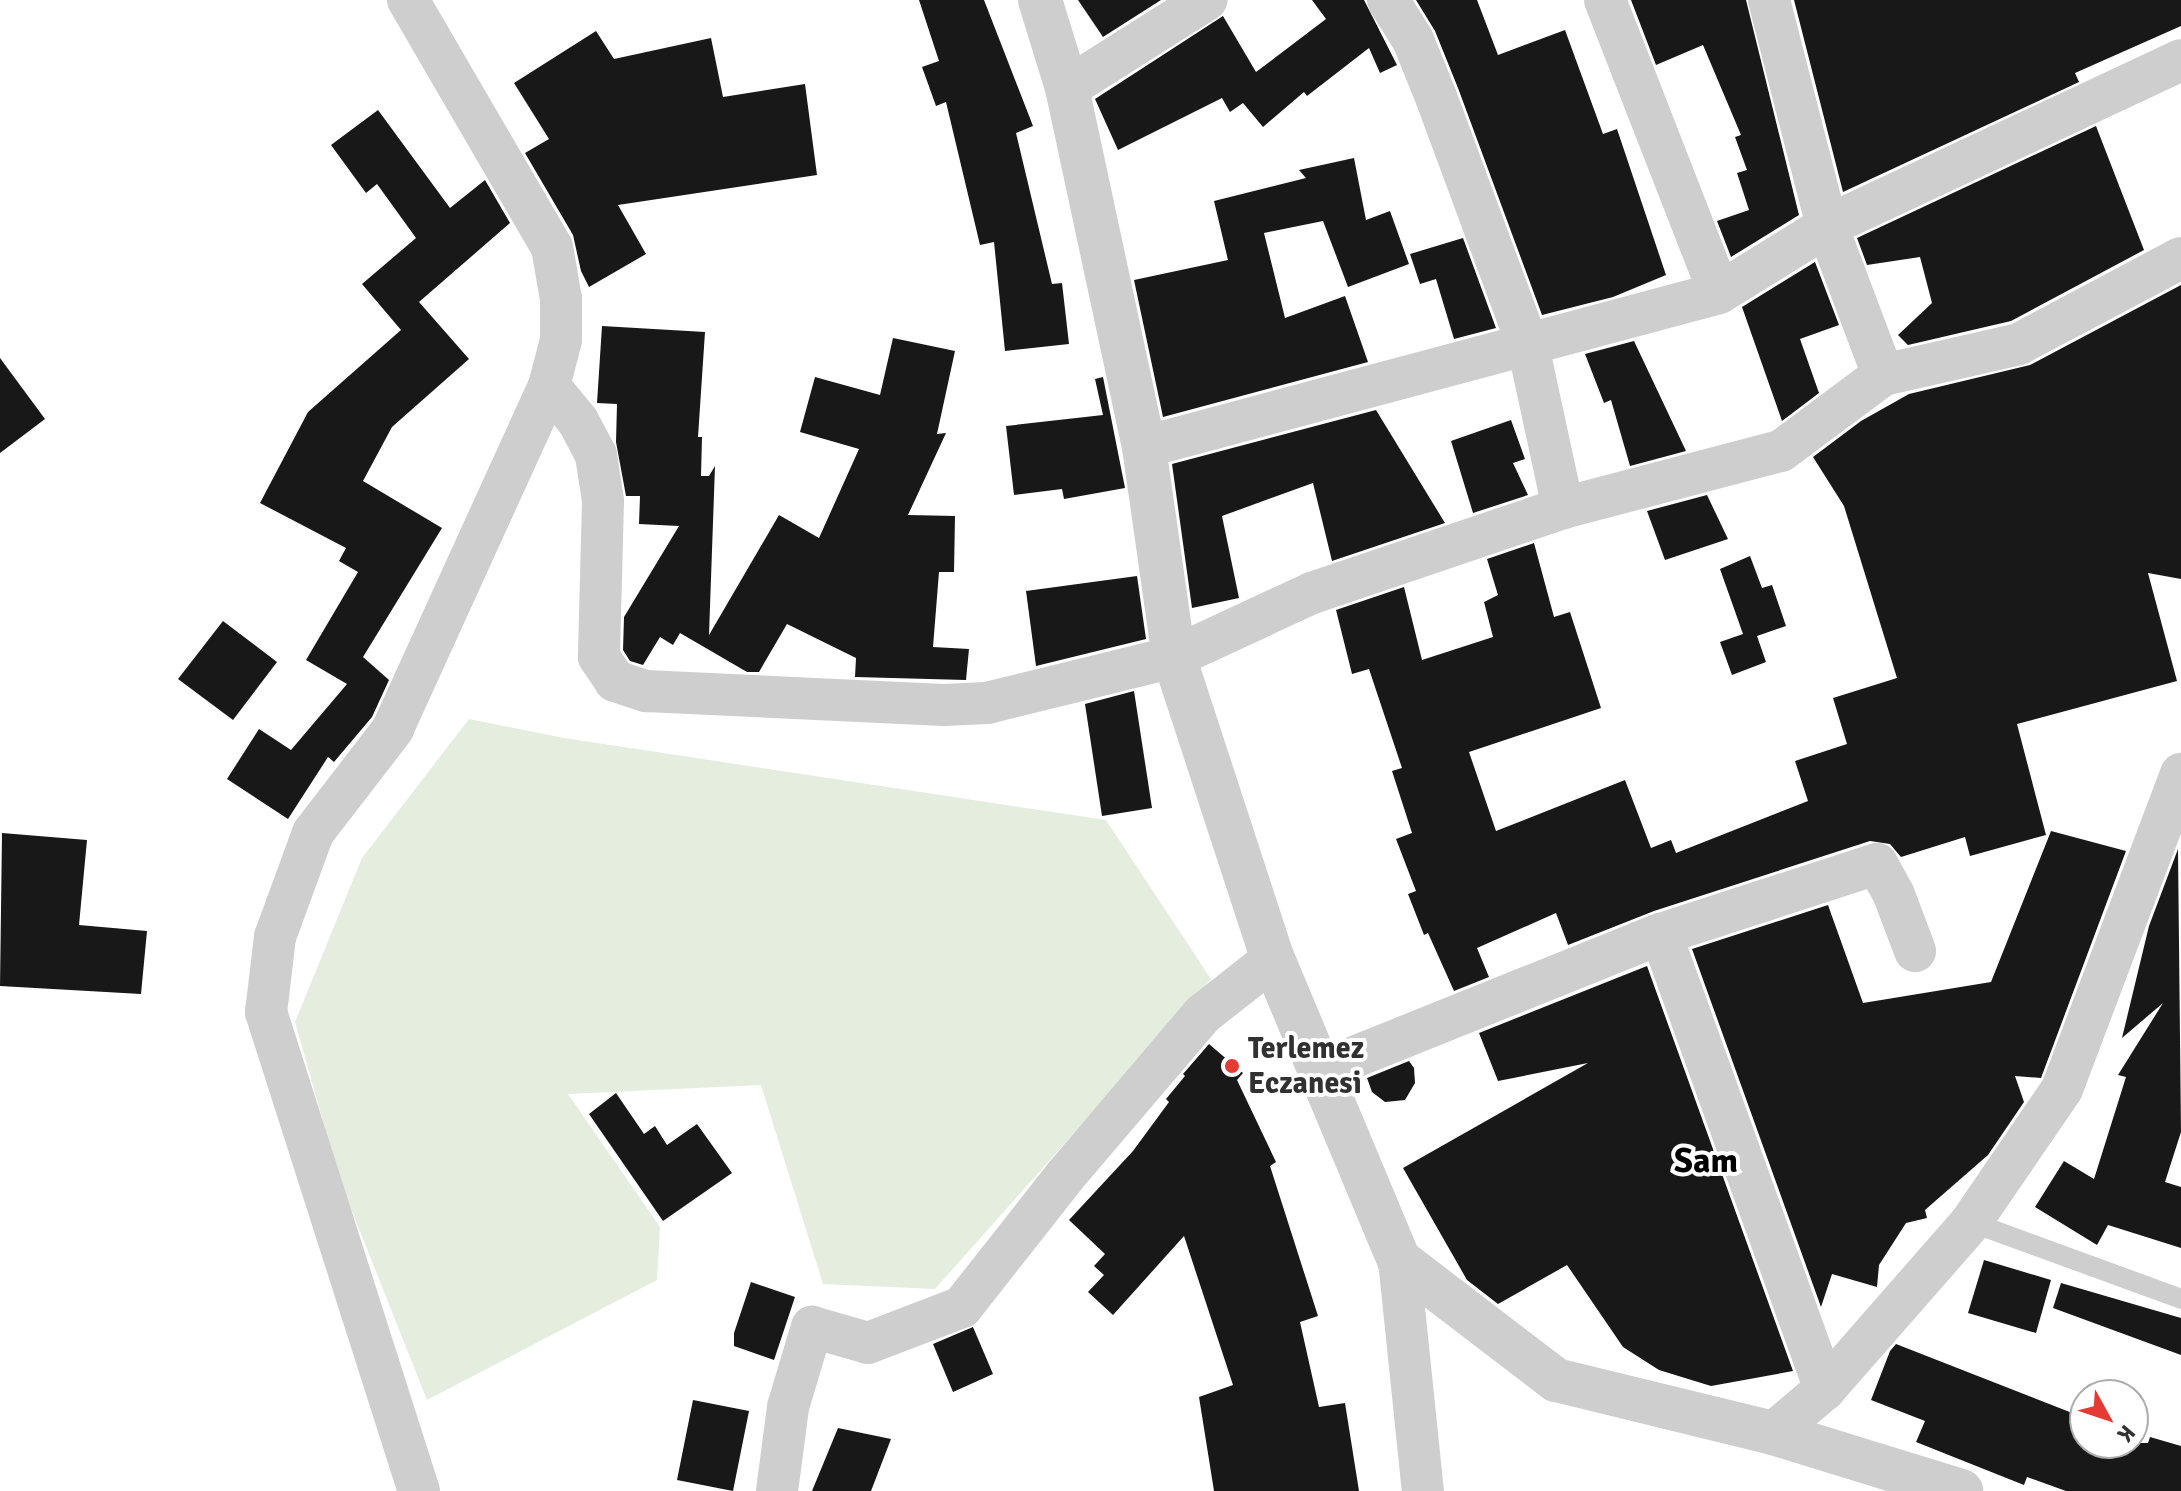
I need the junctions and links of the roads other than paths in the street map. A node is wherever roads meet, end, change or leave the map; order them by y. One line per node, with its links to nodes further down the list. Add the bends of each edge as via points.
1 (408, 0): 14 (street, via 552,247 561,340)
2 (1040, 0): 8 (street)
3 (1206, 0): 8 (street)
4 (1388, 0): 12 (street, via 1413,40)
5 (1605, 0): 11 (street)
6 (1769, 0): 9 (street)
7 (2181, 60): 9 (street)
8 (1067, 88): 15 (street)
9 (1827, 226): 11 (street); 13 (street)
10 (2181, 258): 13 (street, via 2019,344)
11 (1719, 293): 12 (street)
12 (1528, 346): 15 (street); 16 (street)
13 (1883, 375): 16 (street, via 1781,451)
14 (549, 386): 17 (street, via 578,421 596,455 603,501 599,657 615,681 646,691 944,705 987,703); 28 (street, via 393,729 313,833 275,937 266,1012)
15 (1144, 447): 17 (street)
16 (1563, 508): 17 (street, via 1312,593)
17 (1174, 657): 21 (street)
18 (2181, 774): 23 (street, via 2062,1089)
19 (1661, 934): 20 (street, via 1877,864); 22 (street); 26 (street)
20 (1915, 951)
21 (1273, 959): 22 (street); 29 (street, via 1203,1014 962,1307 868,1343 812,1327 788,1407)
22 (1322, 1070): 24 (street)
23 (1971, 1222): 25 (lane); 26 (street)
24 (1399, 1260): 27 (street, via 1556,1380); 30 (street)
25 (2181, 1299)
26 (1825, 1389): 27 (street)
27 (1773, 1433): 31 (street)
28 (419, 1491)
29 (777, 1491)
30 (1423, 1491)
31 (1961, 1491)

